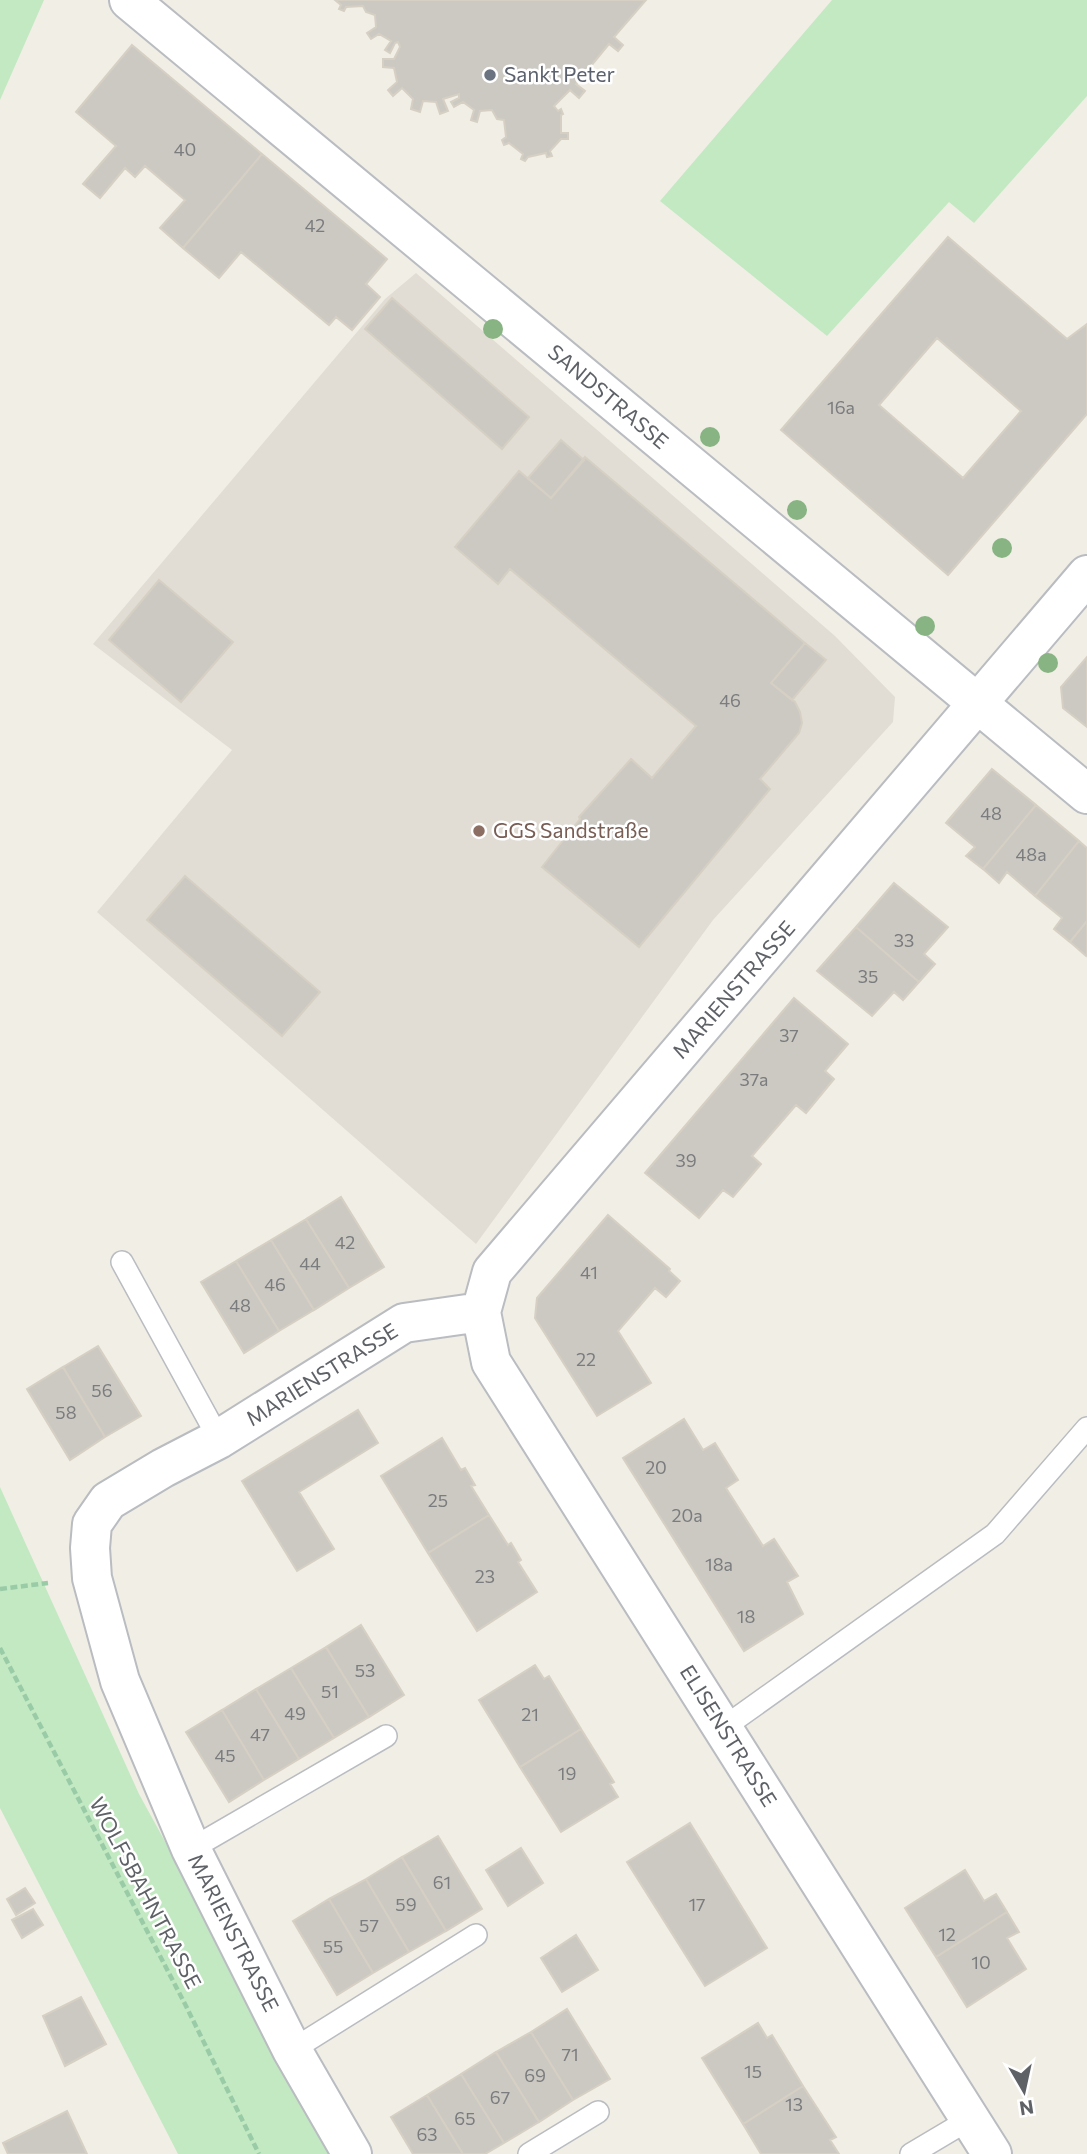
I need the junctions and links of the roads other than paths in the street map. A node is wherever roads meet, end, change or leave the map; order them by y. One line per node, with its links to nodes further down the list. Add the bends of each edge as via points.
1 (129, 0): 3 (street, SANDSTRASSE)
2 (1087, 575): 3 (street, MARIENSTRASSE)
3 (978, 704): 4 (street, SANDSTRASSE); 6 (street, MARIENSTRASSE, via 492,1272)
4 (1087, 794)
5 (122, 1262): 8 (lane)
6 (481, 1312): 8 (street, MARIENSTRASSE, via 404,1323); 9 (street, ELISENSTRASSE, via 491,1362)
7 (1087, 1428): 9 (lane, via 995,1534)
8 (219, 1439): 11 (street, MARIENSTRASSE, via 108,1501 92,1524 90,1548 92,1578 120,1681)
9 (723, 1728): 15 (street, ELISENSTRASSE)
10 (386, 1736): 11 (lane)
11 (191, 1849): 13 (street, MARIENSTRASSE)
12 (476, 1935): 13 (lane)
13 (292, 2050): 16 (street, MARIENSTRASSE)
14 (598, 2112): 17 (lane)
15 (970, 2119): 18 (lane); 19 (street, ELISENSTRASSE)
16 (352, 2154)
17 (529, 2154)
18 (911, 2154)
19 (992, 2154)

